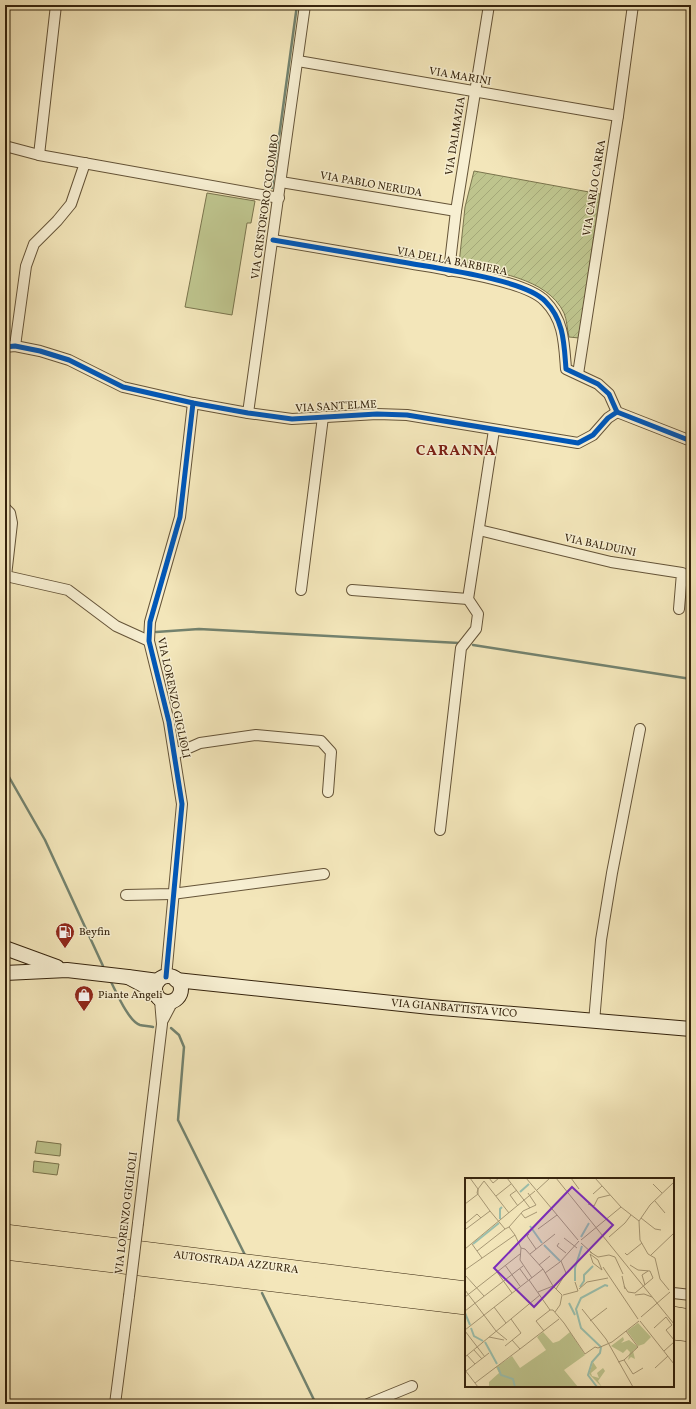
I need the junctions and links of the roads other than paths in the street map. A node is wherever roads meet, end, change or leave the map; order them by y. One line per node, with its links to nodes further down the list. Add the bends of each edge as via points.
1 (56, 5): 9 (street)
2 (305, 5): 5 (street, VIA CRISTOFORO COLOMBO)
3 (489, 5): 6 (street, VIA DALMAZIA)
4 (633, 5): 7 (street, VIA CARLO CARRA)
5 (298, 61): 6 (street, VIA MARINI); 11 (street, VIA CRISTOFORO COLOMBO)
6 (475, 91): 7 (street, VIA MARINI); 13 (street, VIA DALMAZIA)
7 (618, 116): 17 (street, VIA CARLO CARRA)
8 (5, 146): 9 (street)
9 (39, 155): 10 (street)
10 (85, 163): 12 (street); 16 (street, via 71,204 34,244 26,266)
11 (281, 182): 12 (street, VIA CRISTOFORO COLOMBO); 13 (street, VIA PABLO NERUDA)
12 (279, 198): 14 (street, VIA CRISTOFORO COLOMBO)
13 (456, 211): 15 (street, VIA DALMAZIA)
14 (273, 240): 15 (street, VIA DELLA BARBIERA); 20 (street, VIA CRISTOFORO COLOMBO)
15 (449, 271): 17 (street, VIA DELLA BARBIERA, via 522,287 545,300 557,314 561,324 566,369)
16 (10, 347): 18 (street, VIA SANT'ELME, via 69,360 123,387)
17 (578, 374): 19 (street, VIA DELLA BARBIERA, via 598,384 609,394)
18 (194, 403): 20 (street, VIA SANT'ELME); 30 (street, VIA LORENZO GIGLIOLI, via 180,517 150,622)
19 (617, 412): 22 (street, VIA SANT'ELME, via 593,435 578,443); 23 (street)
20 (248, 413): 21 (street, VIA SANT'ELME, via 292,419)
21 (323, 417): 22 (street, VIA SANT'ELME, via 407,415); 26 (street)
22 (494, 430): 25 (street)
23 (691, 441)
24 (5, 508): 30 (street, via 10,513 12,523 6,576 68,590 116,626)
25 (479, 530): 28 (street); 29 (street, VIA BALDUINI, via 611,562 682,573)
26 (301, 590)
27 (352, 590): 28 (street)
28 (468, 599): 34 (street, via 478,614 476,630 461,648)
29 (679, 609)
30 (149, 641): 32 (street, VIA LORENZO GIGLIOLI)
31 (640, 729): 42 (street, via 601,940)
32 (175, 754): 33 (street, via 200,743 256,735 321,741 331,752); 36 (street, VIA LORENZO GIGLIOLI, via 182,804)
33 (328, 792)
34 (440, 830)
35 (324, 874): 36 (street)
36 (172, 894): 37 (street); 41 (street, VIA LORENZO GIGLIOLI)
37 (126, 896)
38 (5, 948): 39 (main road)
39 (67, 970): 40 (main road); 41 (main road, VIA GIANBATTISTA VICO, via 128,977)
40 (5, 973)
41 (167, 989): 42 (main road, VIA GIANBATTISTA VICO, via 218,985 430,1008); 55 (street, VIA LORENZO GIGLIOLI, bridge)
42 (594, 1022): 43 (main road, VIA GIANBATTISTA VICO)
43 (691, 1030)
44 (5, 1234): 46 (highway, AUTOSTRADA AZZURRA)
45 (5, 1250): 49 (highway, AUTOSTRADA AZZURRA)
46 (465, 1291)
47 (674, 1293): 48 (street)
48 (691, 1295)
49 (465, 1305)
50 (674, 1316): 51 (highway)
51 (691, 1319)
52 (674, 1330): 53 (highway)
53 (691, 1332)
54 (412, 1386): 56 (street)
55 (115, 1404)
56 (368, 1404)

